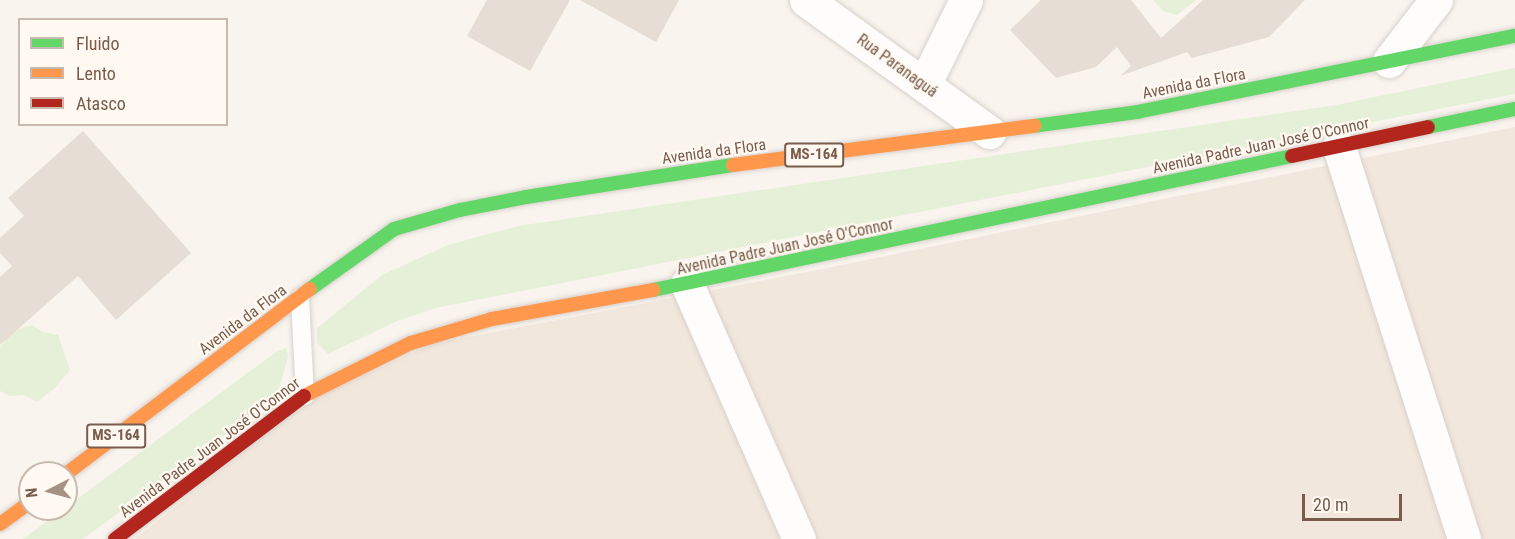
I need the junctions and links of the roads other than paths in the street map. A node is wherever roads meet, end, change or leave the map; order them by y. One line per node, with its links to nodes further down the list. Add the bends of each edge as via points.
1 (806, 0): 6 (street, Rua Paranaguá)
2 (966, 0): 6 (street)
3 (1436, 0): 5 (street)
4 (1515, 36): 5 (main road, Avenida da Flora / MS-164)
5 (1389, 61): 8 (main road, Avenida da Flora / MS-164, via 1137,112)
6 (924, 85): 8 (street, Rua Paranaguá)
7 (1515, 109): 9 (main road, Avenida Padre Juan José O'Connor)
8 (989, 132): 11 (main road, Avenida da Flora / MS-164, via 706,169 460,210 394,229)
9 (1339, 147): 10 (main road, Avenida Padre Juan José O'Connor); 18 (street)
10 (687, 284): 12 (main road, Avenida Padre Juan José O'Connor, via 492,319 411,343); 17 (street)
11 (300, 298): 12 (lane); 13 (main road, Avenida da Flora / MS-164)
12 (304, 396): 16 (main road, Avenida Padre Juan José O'Connor)
13 (78, 465)
14 (18, 511): 15 (main road)
15 (0, 524)
16 (116, 539)
17 (799, 539)
18 (1464, 539)

